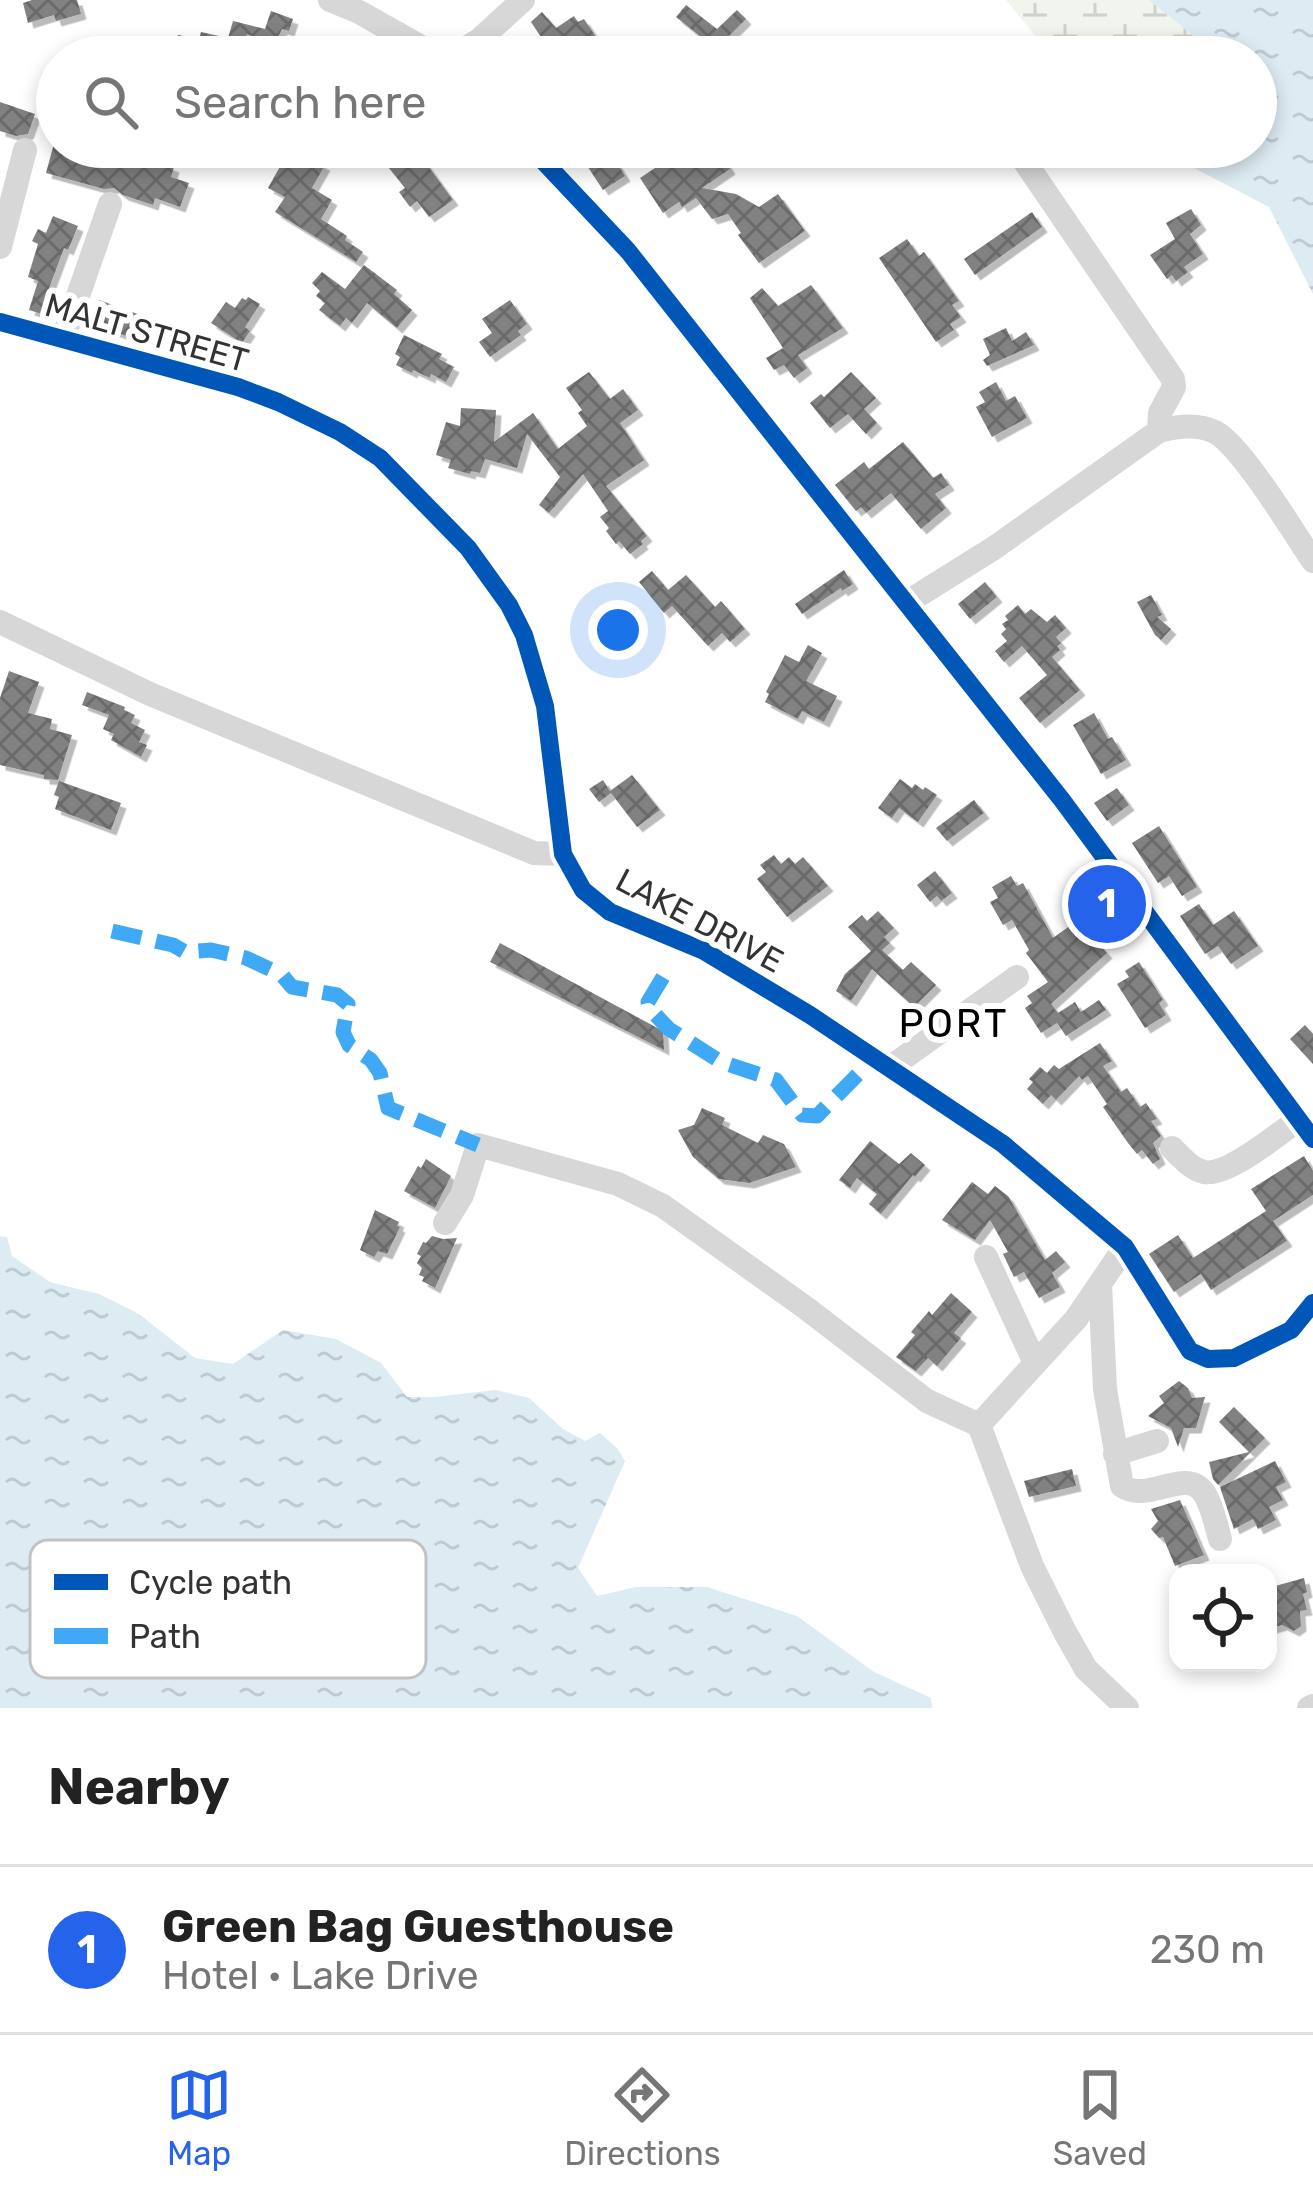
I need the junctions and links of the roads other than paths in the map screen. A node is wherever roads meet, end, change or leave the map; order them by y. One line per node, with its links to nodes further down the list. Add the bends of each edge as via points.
1 (330, 0): 3 (street)
2 (524, 0): 4 (street)
3 (402, 36)
4 (484, 36)
5 (25, 150): 9 (street)
6 (550, 168): 15 (street, via 628,251)
7 (1028, 168): 13 (street, via 1173,379)
8 (110, 204): 11 (street)
9 (0, 247)
10 (0, 322): 11 (street, MALT STREET)
11 (63, 339): 12 (street, MALT STREET)
12 (278, 402): 17 (street, LAKE DRIVE, via 380,458 468,548 509,605 545,706)
13 (1159, 431): 14 (street, via 1195,426 1224,438); 15 (street)
14 (1313, 561)
15 (906, 603): 20 (street)
16 (0, 622): 17 (street, via 150,694 512,844)
17 (563, 854): 19 (street, LAKE DRIVE, via 583,890 610,911 704,951)
18 (1017, 977): 19 (street)
19 (888, 1069): 23 (street, LAKE DRIVE, via 1003,1144)
20 (1306, 1129): 21 (street, via 1211,1173)
21 (1172, 1148)
22 (445, 1223): 28 (street, via 478,1145 636,1191 927,1401)
23 (1125, 1247): 25 (street); 26 (street, LAKE DRIVE, via 1190,1351 1208,1359 1234,1358 1291,1330)
24 (986, 1257): 27 (street)
25 (1100, 1284): 27 (street); 30 (street)
26 (1313, 1303)
27 (1035, 1363): 28 (street)
28 (979, 1425): 32 (street, via 1031,1566 1065,1632 1087,1669)
29 (1157, 1441): 30 (street)
30 (1115, 1454): 31 (street, via 1122,1486 1132,1493 1177,1483 1204,1491)
31 (1220, 1539)
32 (1127, 1708)

